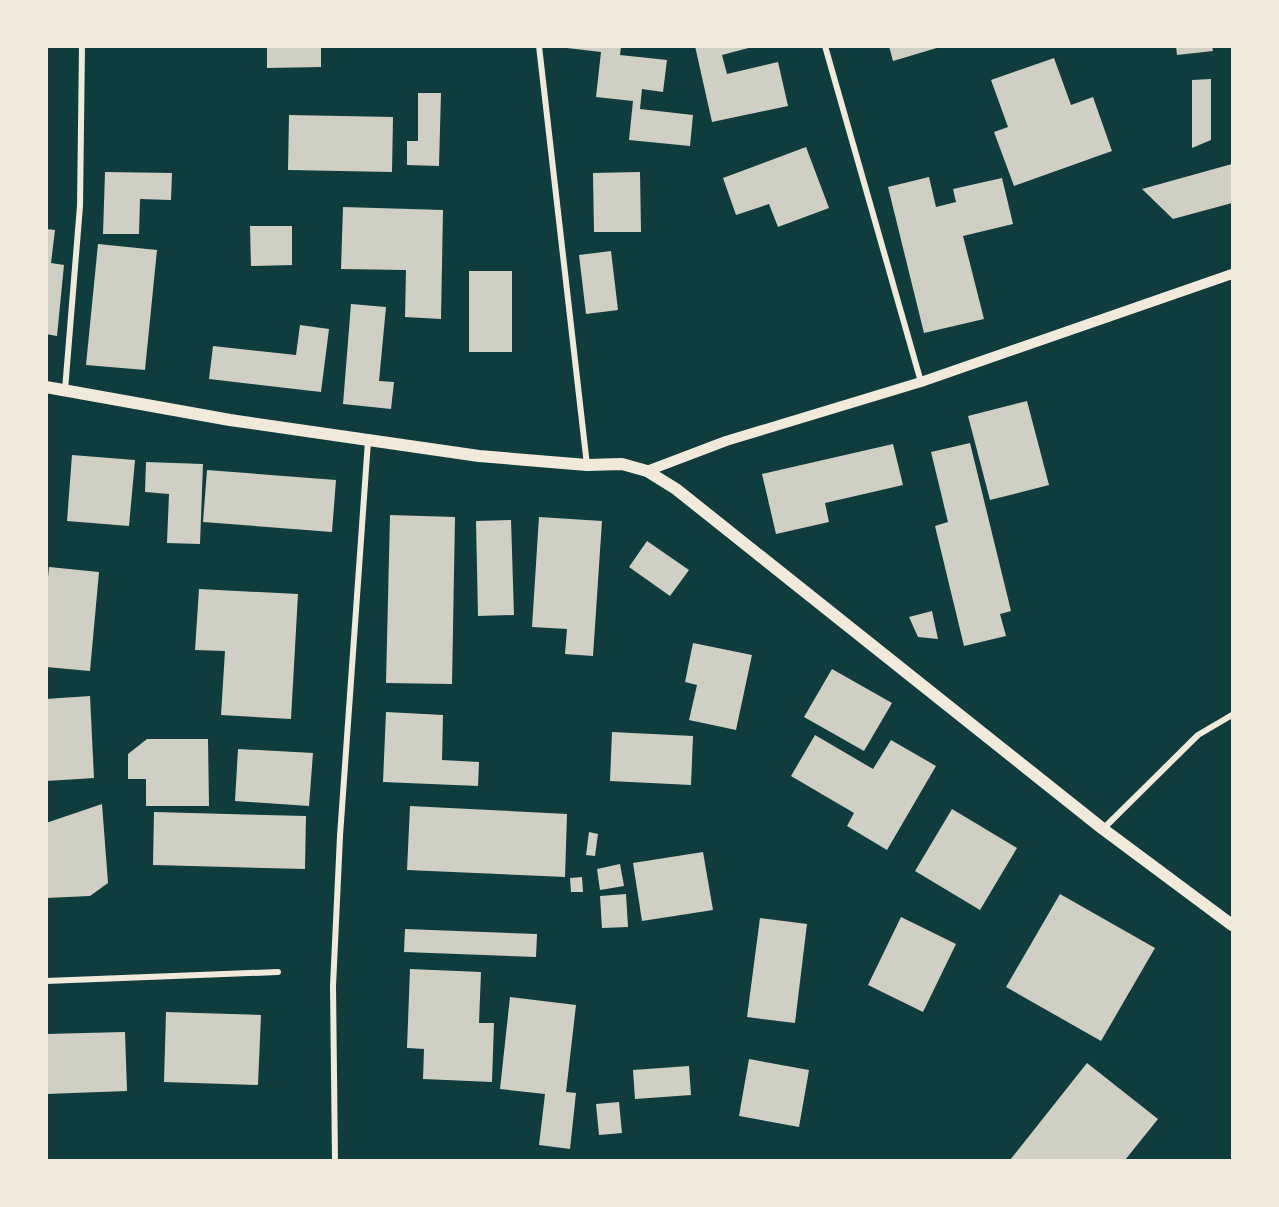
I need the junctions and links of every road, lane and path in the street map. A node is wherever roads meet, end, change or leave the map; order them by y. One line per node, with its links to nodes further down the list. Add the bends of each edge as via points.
1 (82, 46): 7 (street, via 80,206)
2 (539, 46): 9 (street)
3 (825, 46): 5 (street)
4 (1233, 274): 5 (street)
5 (921, 382): 10 (street, via 726,441)
6 (46, 387): 7 (main road)
7 (64, 390): 8 (main road)
8 (368, 441): 9 (main road); 16 (street, via 339,848 333,986)
9 (587, 465): 10 (main road, via 622,464)
10 (647, 471): 12 (main road, via 676,489)
11 (1233, 715): 12 (street, via 1198,735)
12 (1103, 829): 13 (main road)
13 (1233, 925)
14 (278, 972): 15 (street)
15 (46, 981)
16 (335, 1161)

